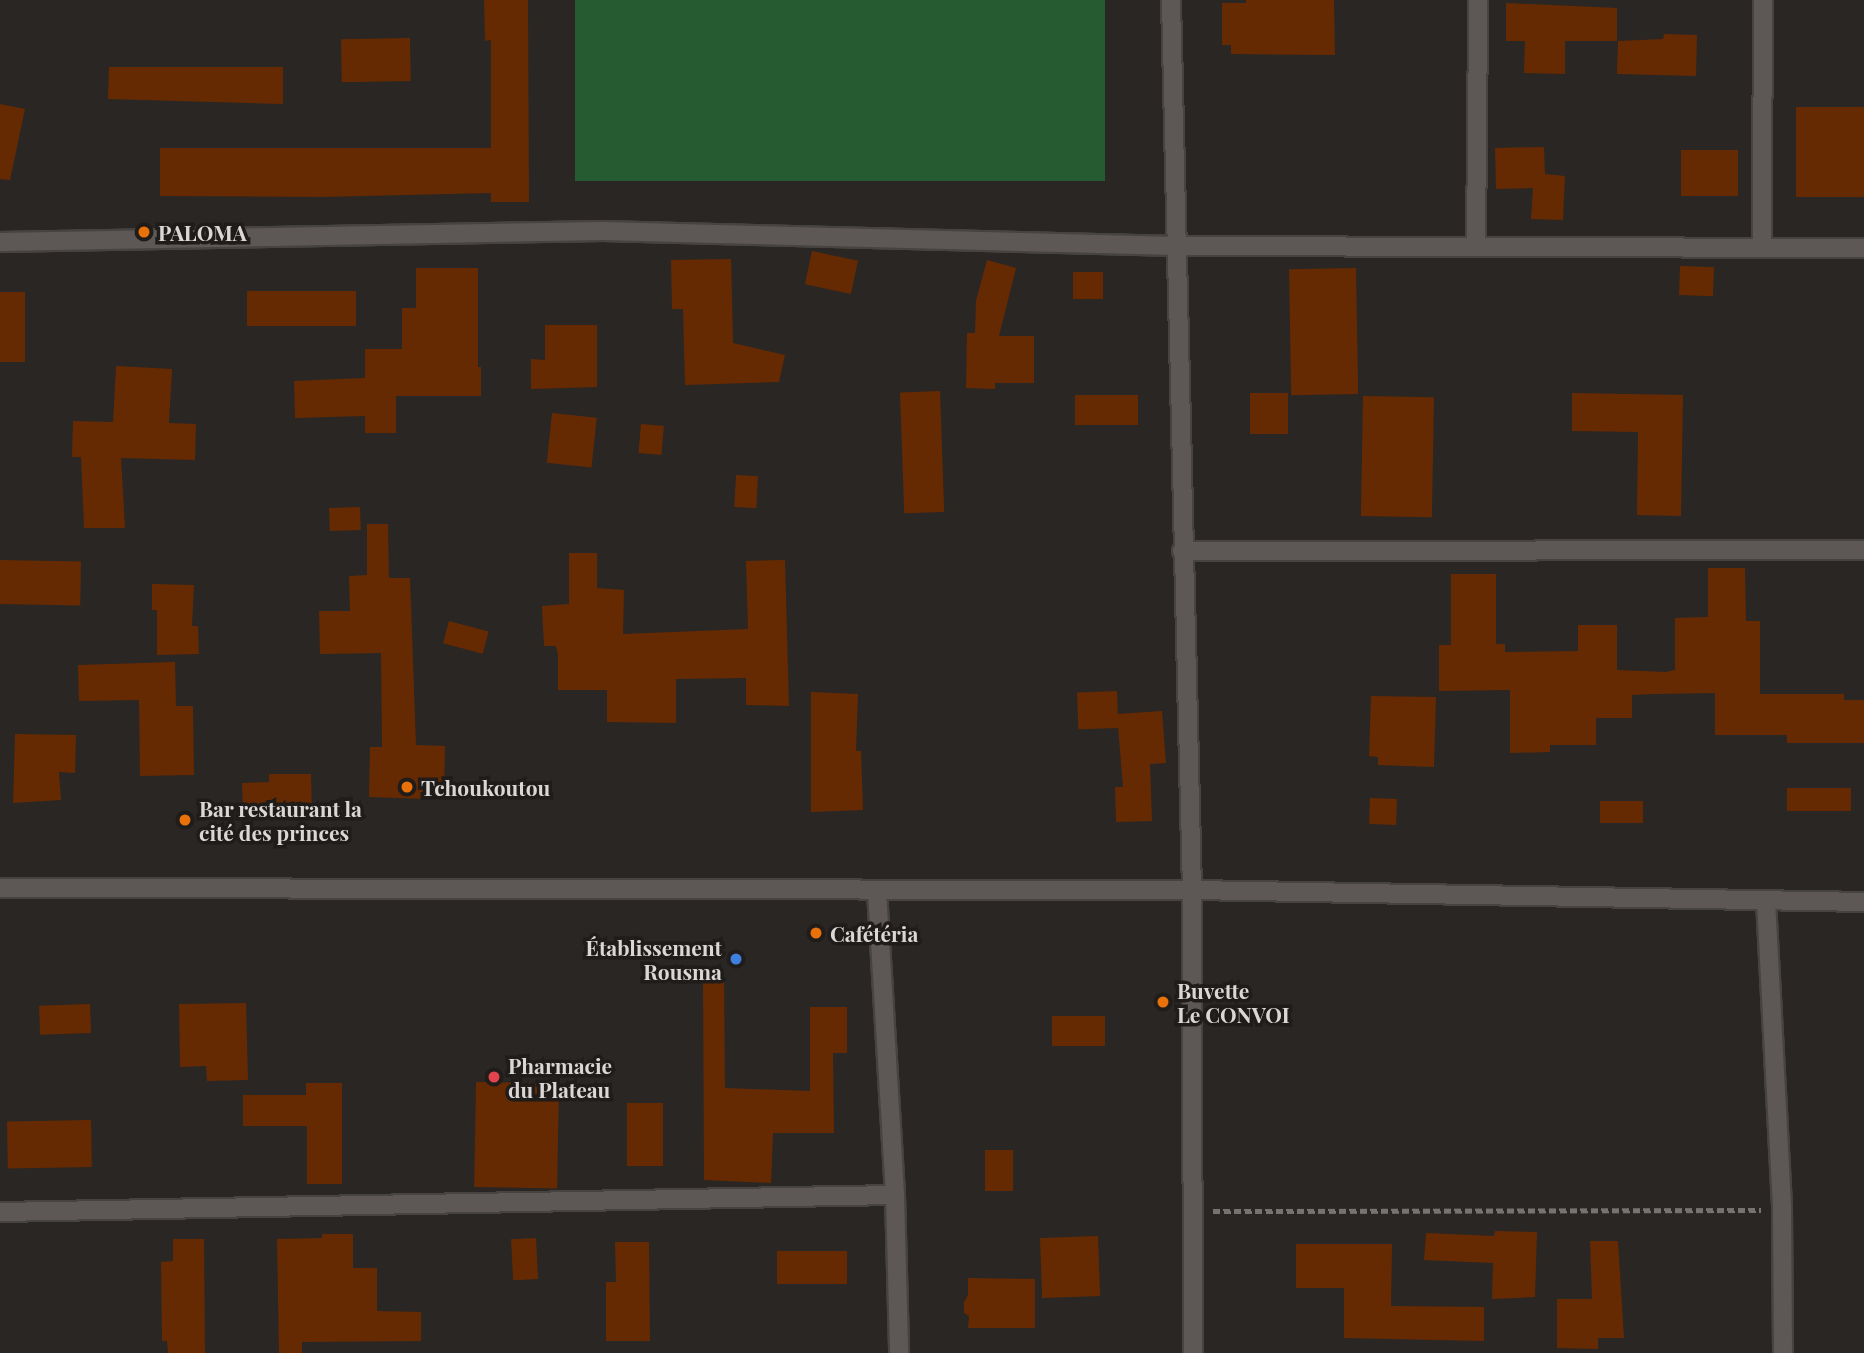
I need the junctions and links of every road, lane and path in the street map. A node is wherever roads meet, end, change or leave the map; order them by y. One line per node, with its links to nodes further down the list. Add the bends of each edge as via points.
1 (1171, 0): 5 (street)
2 (1478, 0): 6 (street)
3 (1763, 0): 7 (street)
4 (0, 242): 5 (street, via 603,230)
5 (1176, 246): 6 (street); 10 (street)
6 (1476, 247): 7 (street)
7 (1762, 248): 8 (street)
8 (1864, 248)
9 (1864, 550): 10 (street)
10 (1182, 551): 12 (street)
11 (0, 888): 13 (street)
12 (1192, 890): 13 (street); 14 (street); 19 (street)
13 (877, 891): 16 (street)
14 (1766, 901): 15 (street); 17 (street)
15 (1864, 902)
16 (895, 1195): 18 (street); 20 (street)
17 (1782, 1210): 19 (path); 22 (street)
18 (0, 1212)
19 (1191, 1212): 21 (street)
20 (899, 1353)
21 (1192, 1353)
22 (1783, 1353)

